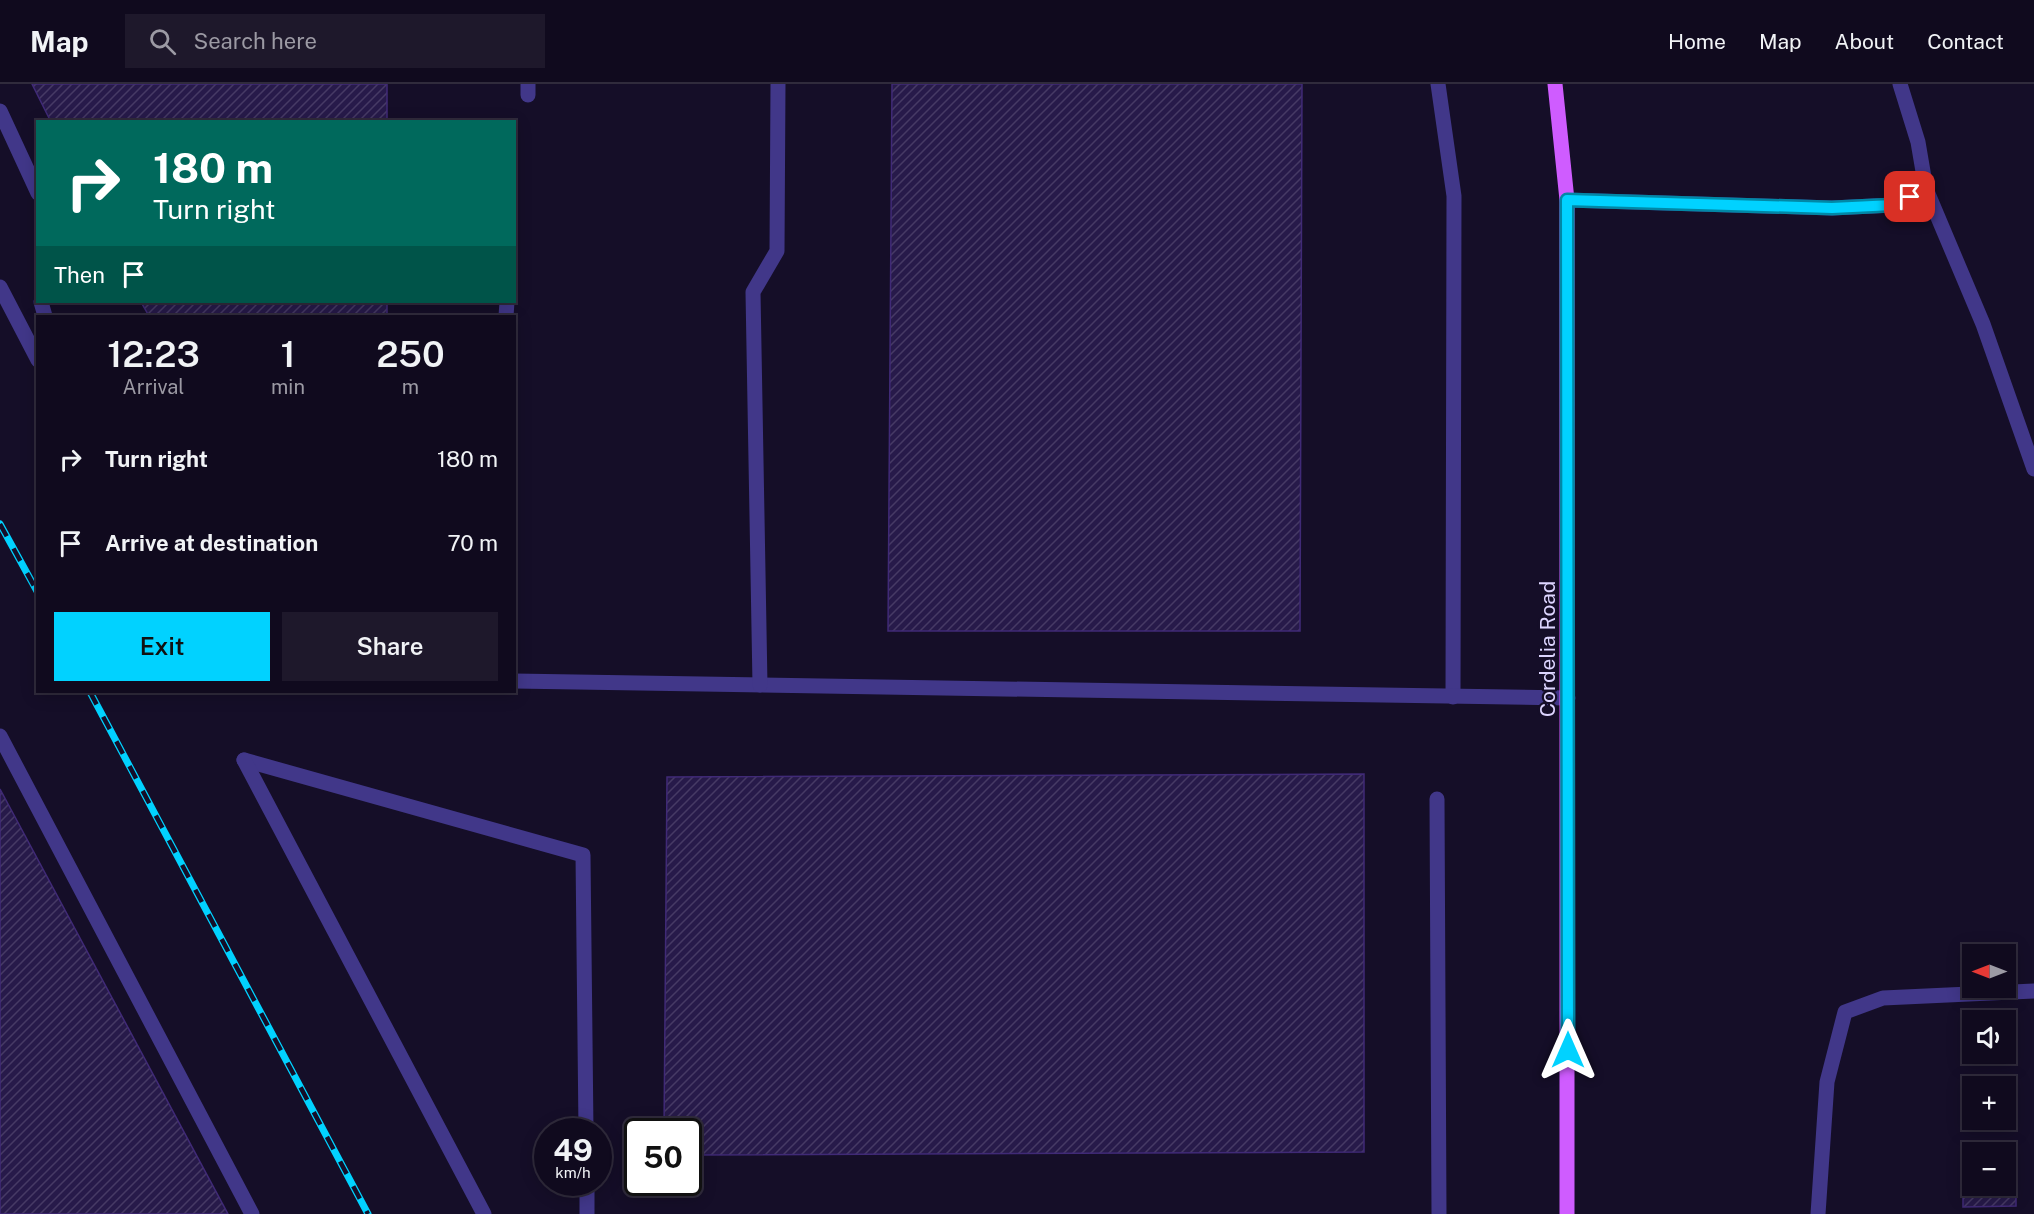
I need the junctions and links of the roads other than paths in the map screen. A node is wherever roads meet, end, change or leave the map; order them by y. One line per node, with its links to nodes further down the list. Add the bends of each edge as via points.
1 (778, 84): 13 (lane, via 777,251 753,292)
2 (1438, 84): 14 (lane, via 1454,196)
3 (1555, 84): 8 (main road, Cordelia Road)
4 (1900, 84): 7 (lane, via 1918,142)
5 (0, 111): 6 (lane)
6 (36, 189)
7 (1926, 189): 8 (lane, via 1893,205 1832,208); 11 (lane, via 1983,324)
8 (1567, 200): 15 (main road, Cordelia Road)
9 (0, 287): 10 (lane)
10 (36, 356)
11 (2034, 469)
12 (516, 681): 13 (lane)
13 (760, 685): 14 (lane)
14 (1453, 697): 15 (lane)
15 (1568, 698): 25 (main road, Cordelia Road)
16 (0, 736): 21 (lane)
17 (1437, 799): 24 (lane)
18 (2034, 991): 26 (lane, via 1883,998 1845,1012 1827,1082)
19 (586, 1118): 22 (lane, via 583,855 244,760)
20 (587, 1196): 23 (lane)
21 (252, 1214)
22 (484, 1214)
23 (587, 1214)
24 (1439, 1214)
25 (1567, 1214)
26 (1818, 1214)

